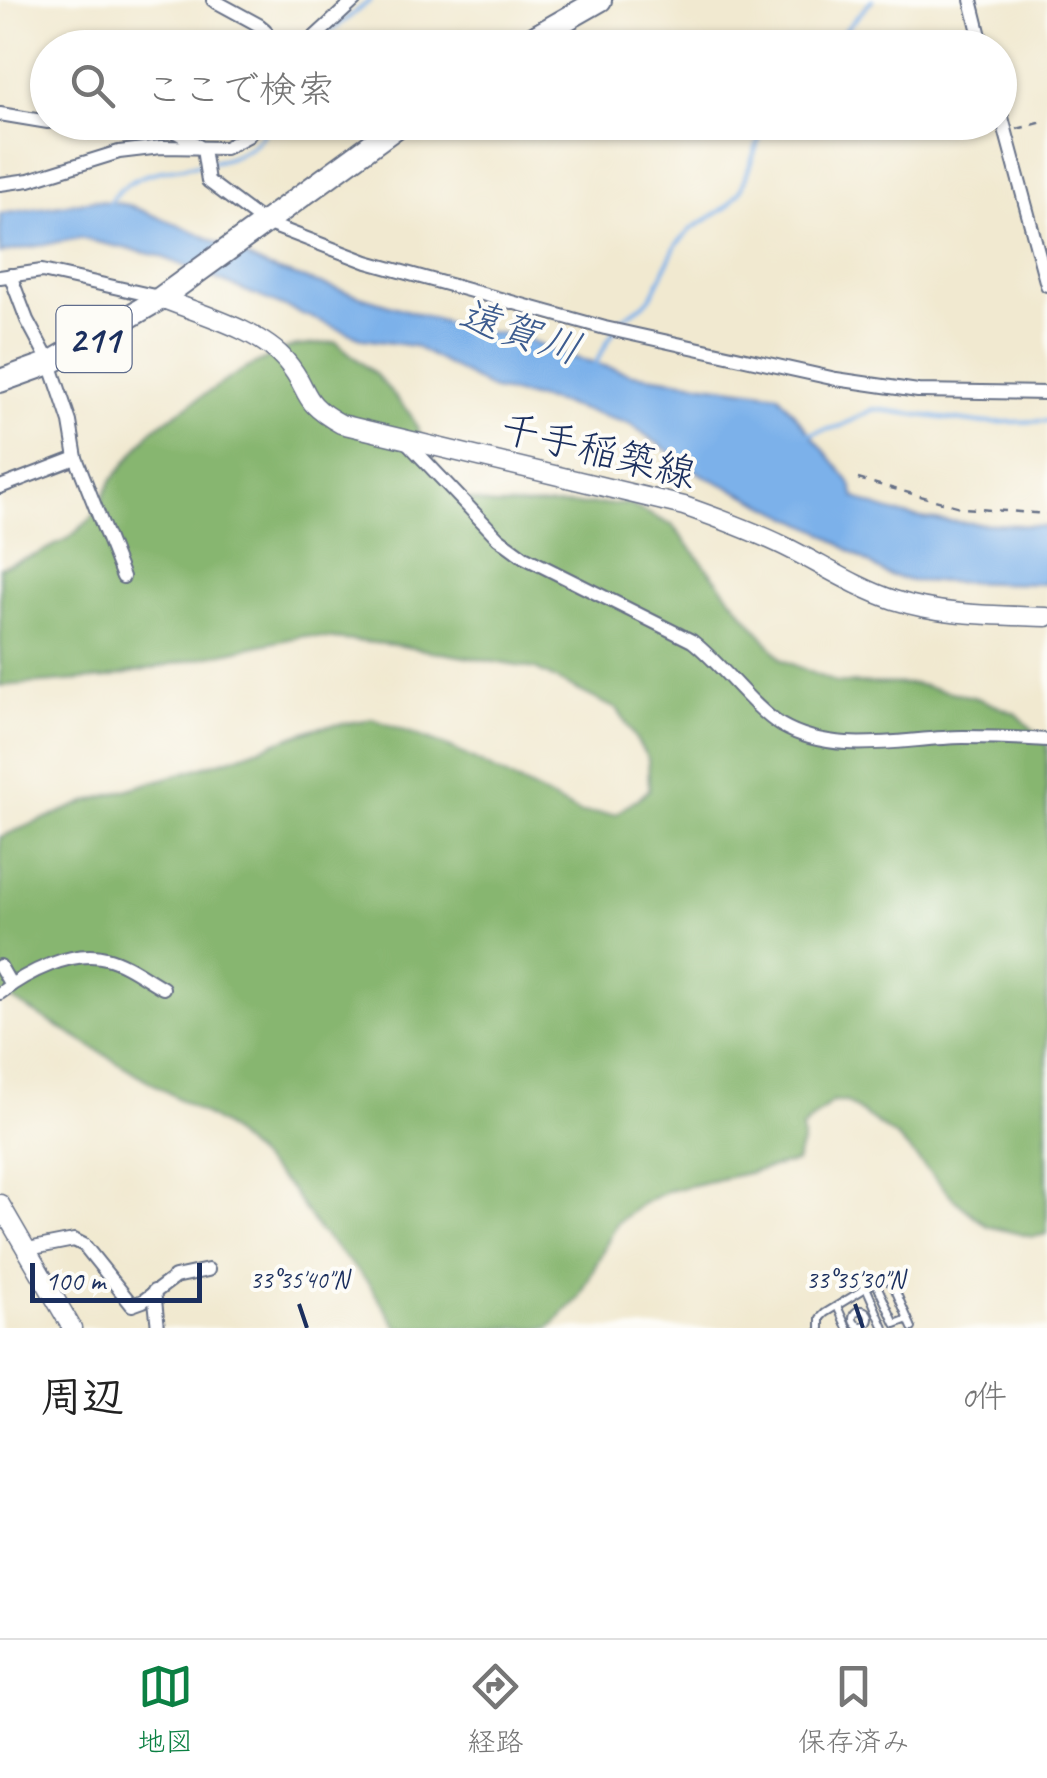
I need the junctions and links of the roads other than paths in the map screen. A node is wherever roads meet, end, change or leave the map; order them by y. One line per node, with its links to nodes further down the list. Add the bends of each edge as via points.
1 (213, 0): 5 (street)
2 (355, 0): 6 (street)
3 (600, 0): 7 (highway)
4 (970, 0): 8 (street)
5 (264, 30)
6 (322, 30)
7 (548, 30)
8 (978, 30)
9 (0, 114): 10 (street)
10 (30, 119)
11 (190, 140): 15 (street)
12 (242, 140): 15 (street)
13 (379, 140): 17 (highway, 211)
14 (1008, 140): 19 (street)
15 (202, 149): 16 (street, via 119,152); 17 (street, via 208,181)
16 (0, 184)
17 (257, 226): 20 (highway, 211); 23 (street, via 433,282 751,362 918,390)
18 (5, 276): 20 (street, via 42,271); 21 (street)
19 (1047, 285)
20 (171, 291): 21 (highway, 211); 24 (main road, 千手稲築線, via 286,360 322,414)
21 (50, 364): 22 (highway, 211); 25 (street)
22 (0, 381)
23 (1047, 393)
24 (403, 438): 28 (main road, 千手稲築線, via 701,512 894,600 944,613); 29 (street, via 498,538 692,640 779,724 865,744)
25 (76, 458): 26 (street); 27 (street)
26 (0, 487)
27 (123, 577)
28 (1047, 616)
29 (1047, 740)
30 (0, 966): 32 (street)
31 (163, 988): 32 (street, via 119,962 92,956)
32 (5, 989)
33 (0, 1204): 34 (main road)
34 (28, 1249): 38 (street, via 74,1240 132,1305); 43 (main road)
35 (208, 1270): 38 (street, via 174,1277)
36 (875, 1281): 37 (lane); 41 (lane, via 890,1280); 41 (lane, via 895,1324)
37 (866, 1287): 39 (lane); 48 (lane)
38 (154, 1291): 44 (street)
39 (850, 1297): 40 (lane); 42 (lane, via 868,1315)
40 (836, 1306): 45 (lane, via 820,1318); 46 (lane)
41 (908, 1319): 49 (lane)
42 (863, 1327): 47 (lane)
43 (72, 1328)
44 (158, 1328)
45 (820, 1328)
46 (847, 1328)
47 (874, 1328)
48 (884, 1328)
49 (912, 1328)

